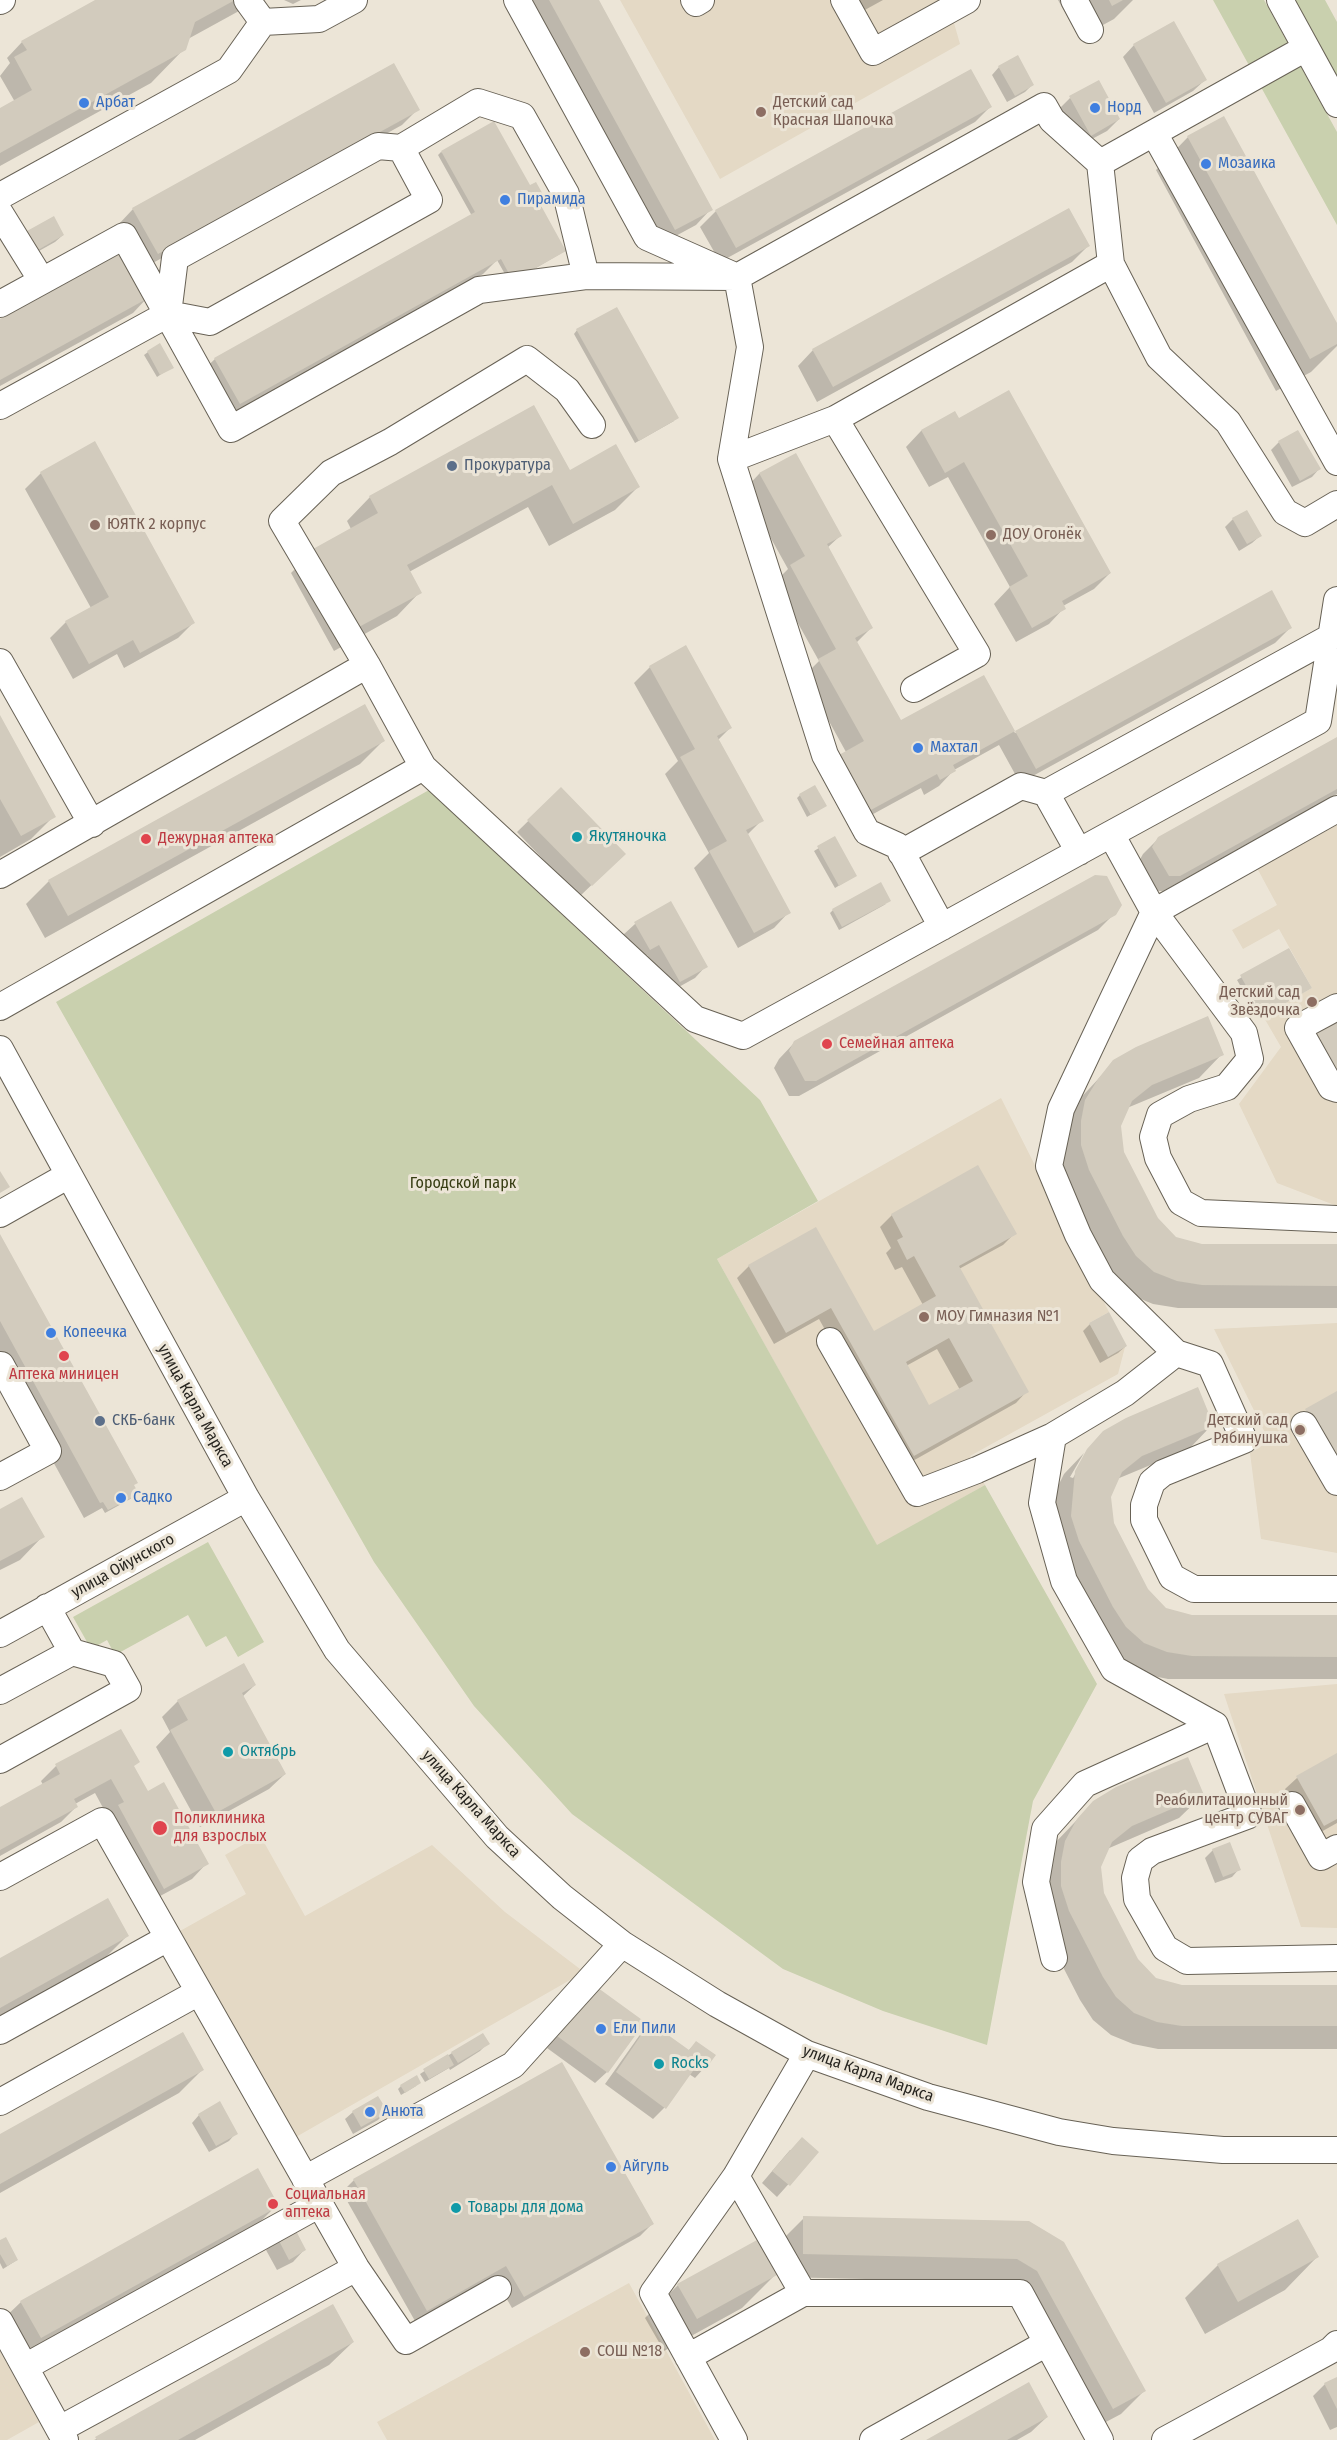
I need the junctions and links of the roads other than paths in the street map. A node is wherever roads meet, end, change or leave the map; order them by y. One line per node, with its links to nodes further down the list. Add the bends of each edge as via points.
1 (248, 0): 10 (street)
2 (354, 0): 10 (street, via 319,19)
3 (517, 0): 21 (street, via 647,237)
4 (694, 0): 5 (street)
5 (701, 0)
6 (844, 0): 7 (street, via 873,52)
7 (967, 0)
8 (1074, 0): 11 (street)
9 (1280, 0): 12 (street)
10 (263, 22): 17 (street, via 229,70)
11 (1090, 30)
12 (1306, 48): 13 (street); 14 (street)
13 (1337, 104)
14 (1154, 133): 16 (street); 29 (street)
15 (401, 148): 20 (street, via 478,102 522,116 566,194); 24 (street, via 378,146 175,258); 24 (street, via 429,200 210,322)
16 (1100, 163): 19 (street); 21 (street, via 1052,120 1044,106)
17 (0, 196)
18 (0, 213): 22 (street)
19 (1111, 264): 26 (street); 30 (street, via 1159,357 1228,422 1284,512 1305,523)
20 (586, 276): 21 (street); 24 (street, via 479,290 231,429)
21 (737, 277): 28 (street, via 750,347)
22 (42, 281): 23 (street); 24 (street, via 124,236)
23 (0, 304)
24 (168, 314): 25 (street)
25 (0, 406)
26 (835, 419): 28 (street); 35 (street, via 977,654)
27 (592, 425): 34 (street, via 567,390 527,359 331,474 282,520)
28 (731, 459): 43 (street, via 825,755 867,832 898,846)
29 (1337, 462)
30 (1337, 504)
31 (1337, 600): 32 (street)
32 (1331, 637): 36 (street); 38 (street)
33 (0, 662): 40 (street)
34 (367, 665): 37 (street); 40 (street)
35 (915, 689)
36 (1327, 716): 41 (street)
37 (423, 767): 46 (street, via 695,1018 743,1036); 47 (street)
38 (1046, 793): 42 (street); 43 (street, via 1021,786)
39 (1337, 809): 45 (street)
40 (92, 824): 44 (street)
41 (1111, 834): 42 (street); 45 (street)
42 (1079, 852): 46 (street)
43 (901, 853): 46 (street)
44 (0, 875)
45 (1154, 912): 53 (street, via 1244,1033 1250,1059 1227,1087 1189,1099 1160,1115 1153,1137 1158,1158 1181,1202 1201,1213); 55 (street, via 1061,1109 1049,1166 1102,1280)
46 (942, 927)
47 (0, 1007)
48 (1337, 1007): 50 (street, via 1299,1028 1331,1087)
49 (0, 1049): 51 (street, улица Карла Маркса)
50 (1337, 1089)
51 (69, 1175): 52 (street); 61 (street, улица Карла Маркса)
52 (0, 1214)
53 (1337, 1219)
54 (830, 1341): 58 (street, via 917,1493)
55 (1176, 1353): 58 (street, via 1125,1393); 62 (street, via 1210,1364 1244,1440 1163,1473 1152,1482 1144,1505 1144,1520 1172,1577 1194,1589)
56 (0, 1364): 59 (street, via 48,1451)
57 (1304, 1425): 60 (street)
58 (1053, 1436): 67 (street, via 1042,1503 1064,1581 1114,1669)
59 (0, 1478)
60 (1337, 1482)
61 (246, 1498): 63 (street, улица Ойунского); 73 (street, улица Карла Маркса, via 337,1650 497,1837 562,1897)
62 (1337, 1589)
63 (47, 1607): 64 (street, улица Ойунского); 65 (street)
64 (0, 1634)
65 (72, 1652): 66 (street); 68 (street, via 114,1664 128,1689)
66 (0, 1691)
67 (1215, 1725): 74 (street, via 1085,1784 1045,1829 1036,1882); 75 (street, via 1249,1815 1152,1851 1140,1860 1135,1878 1137,1899 1166,1948 1187,1961)
68 (0, 1760)
69 (1292, 1805): 70 (street, via 1321,1857)
70 (1337, 1848)
71 (0, 1877): 72 (street, via 102,1821)
72 (168, 1938): 76 (street); 77 (street)
73 (622, 1944): 78 (street, улица Карла Маркса, via 717,2004); 82 (street, via 513,2065)
74 (1054, 1958)
75 (1337, 1958)
76 (199, 1992): 79 (street); 82 (street)
77 (0, 2031)
78 (807, 2054): 80 (street, улица Карла Маркса, via 928,2097 1059,2132 1113,2141 1223,2150); 81 (street)
79 (0, 2102)
80 (1337, 2150)
81 (736, 2176): 86 (street); 90 (street, via 653,2294)
82 (305, 2180): 83 (street)
83 (320, 2204): 84 (street); 91 (street)
84 (356, 2268): 85 (street, via 406,2341); 92 (street)
85 (498, 2289)
86 (803, 2293): 88 (street, via 1020,2294); 90 (street)
87 (0, 2322): 91 (street)
88 (1047, 2343): 94 (street); 95 (street)
89 (1337, 2344): 96 (street)
90 (688, 2357): 93 (street)
91 (25, 2367): 92 (street)
92 (62, 2435)
93 (734, 2440)
94 (873, 2440)
95 (1100, 2440)
96 (1165, 2440)

